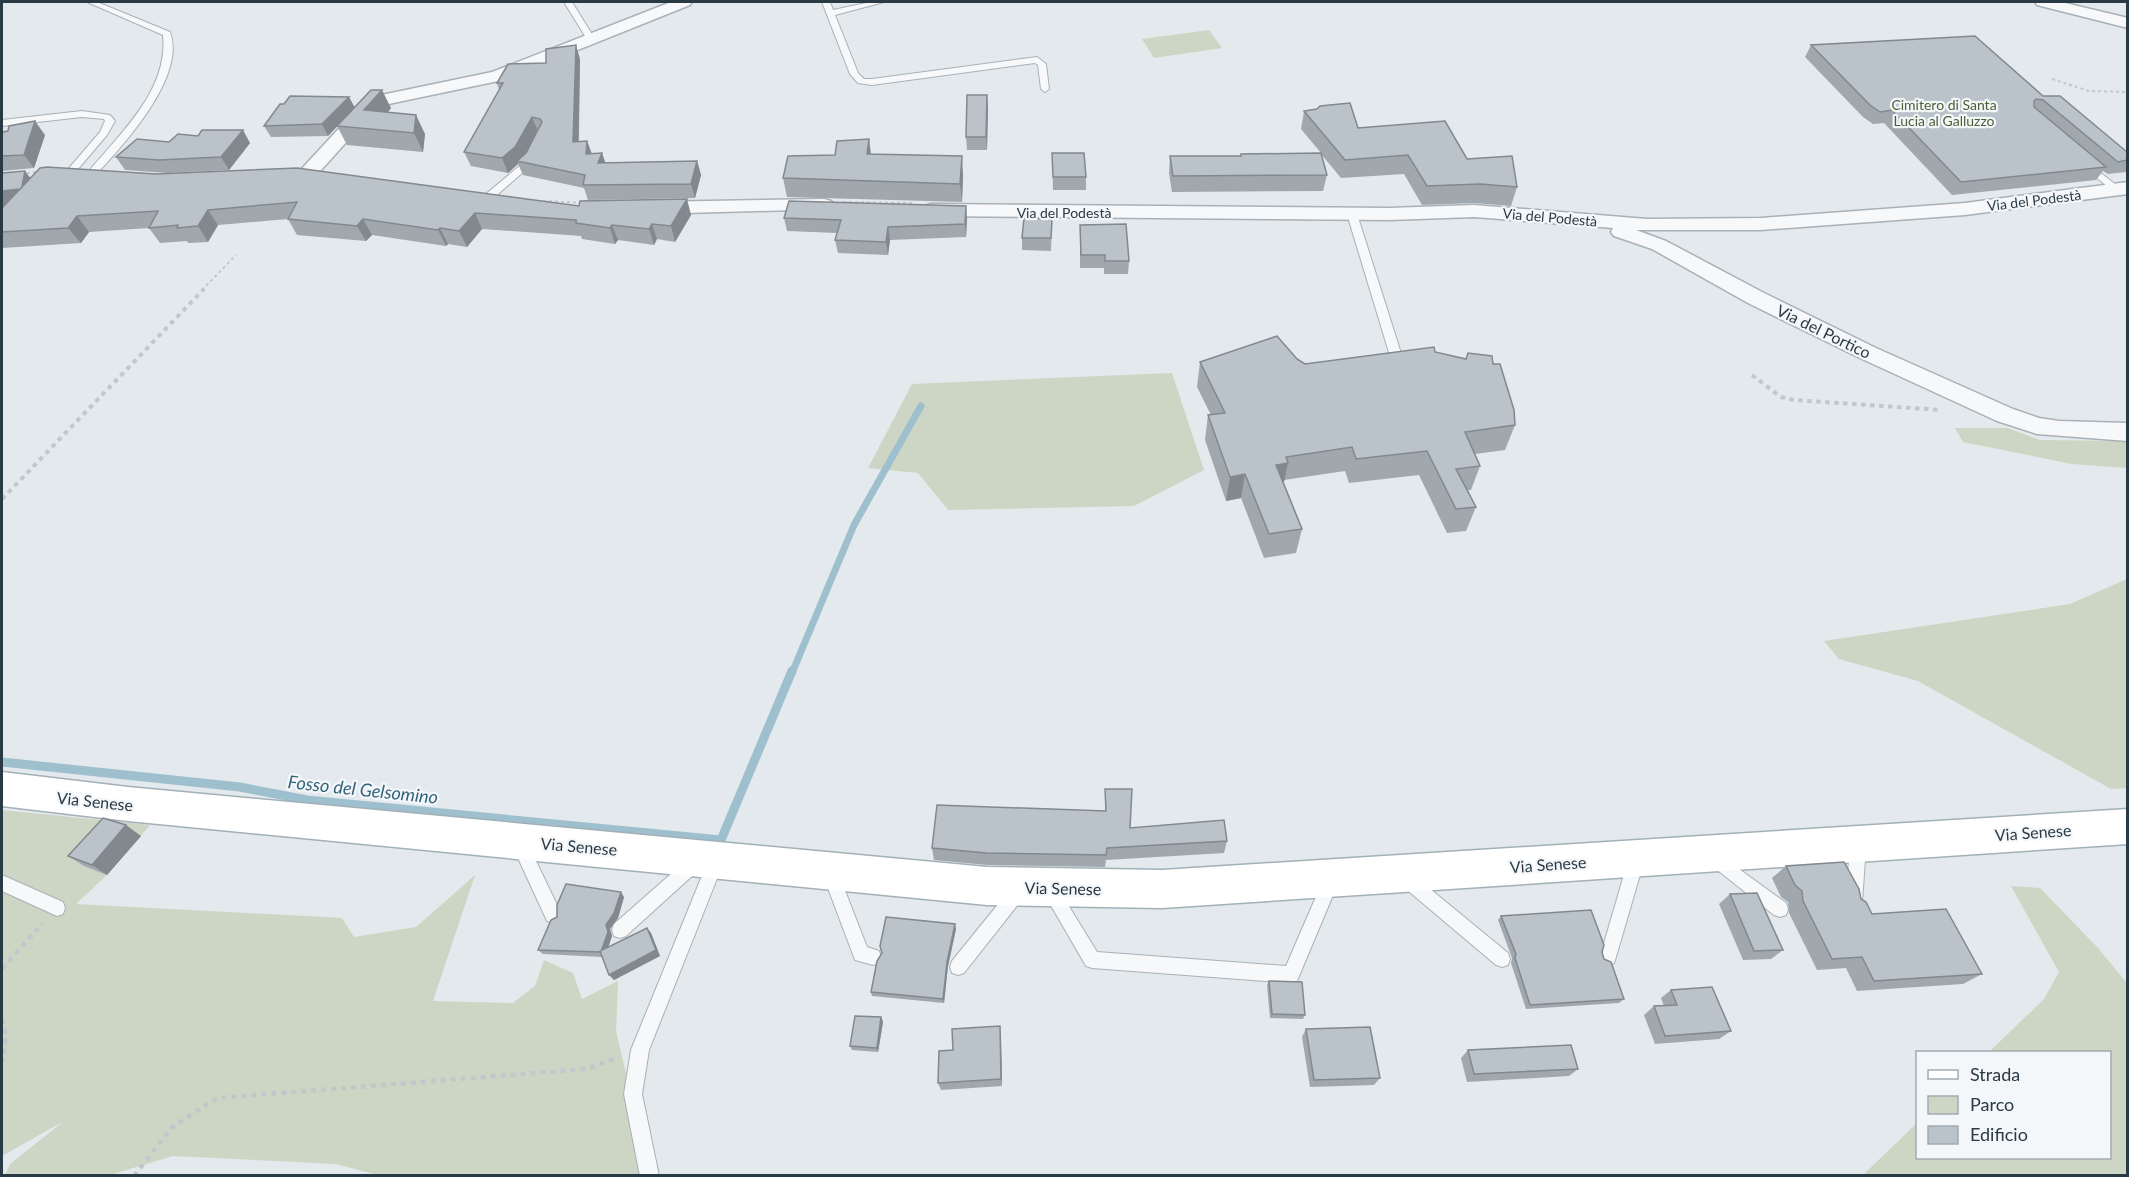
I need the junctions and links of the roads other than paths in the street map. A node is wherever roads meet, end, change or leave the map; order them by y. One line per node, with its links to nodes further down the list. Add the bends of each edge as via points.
1 (91, 2): 14 (lane, via 167,34 168,58 154,93 124,137)
2 (568, 2): 9 (lane)
3 (684, 2): 9 (street)
4 (826, 2): 7 (lane)
5 (880, 2): 7 (lane)
6 (2043, 2): 8 (street)
7 (831, 13): 10 (lane, via 854,74 861,81 1037,60 1042,64)
8 (2127, 22)
9 (591, 39): 15 (street, via 497,76 373,102)
10 (1045, 89)
11 (2, 123): 14 (lane, via 82,114 107,117 110,121 104,134)
12 (535, 144): 21 (lane, via 527,164)
13 (2079, 158): 19 (lane)
14 (71, 173): 17 (street)
15 (306, 174): 16 (street); 18 (street)
16 (283, 176)
17 (119, 178)
18 (330, 178)
19 (2122, 189): 27 (street, Via del Podestà, via 1965,208 1761,224 1647,225)
20 (462, 197): 21 (street)
21 (484, 201): 22 (street)
22 (507, 202)
23 (845, 206): 24 (street)
24 (633, 208)
25 (912, 209): 26 (street, Via del Podestà)
26 (1352, 214): 27 (street, Via del Podestà); 28 (lane, via 1400,369)
27 (1526, 214): 29 (street, Via del Portico, via 1616,230 1659,244 1777,308 2005,415 2037,426)
28 (1389, 370)
29 (2127, 432)
30 (2, 789): 32 (main road, Via Senese, via 140,806)
31 (2127, 826): 33 (main road, Via Senese)
32 (518, 840): 35 (main road, Via Senese); 45 (lane)
33 (1859, 843): 34 (main road, Via Senese); 42 (lane)
34 (1708, 854): 36 (main road, Via Senese); 44 (lane)
35 (709, 858): 37 (main road, Via Senese); 46 (lane); 51 (lane, via 640,1050 633,1094)
36 (1637, 858): 38 (main road, Via Senese); 48 (lane)
37 (829, 870): 41 (main road, Via Senese); 47 (lane, via 861,954)
38 (1400, 874): 39 (main road, Via Senese); 49 (lane)
39 (1332, 878): 41 (main road, Via Senese, via 1162,889); 41 (lane, via 1291,975 1092,960)
40 (2, 884): 43 (lane)
41 (1036, 888): 50 (lane)
42 (1854, 904)
43 (57, 908)
44 (1780, 909)
45 (553, 915)
46 (620, 930)
47 (873, 957)
48 (1608, 957)
49 (1502, 959)
50 (958, 967)
51 (650, 1176)

